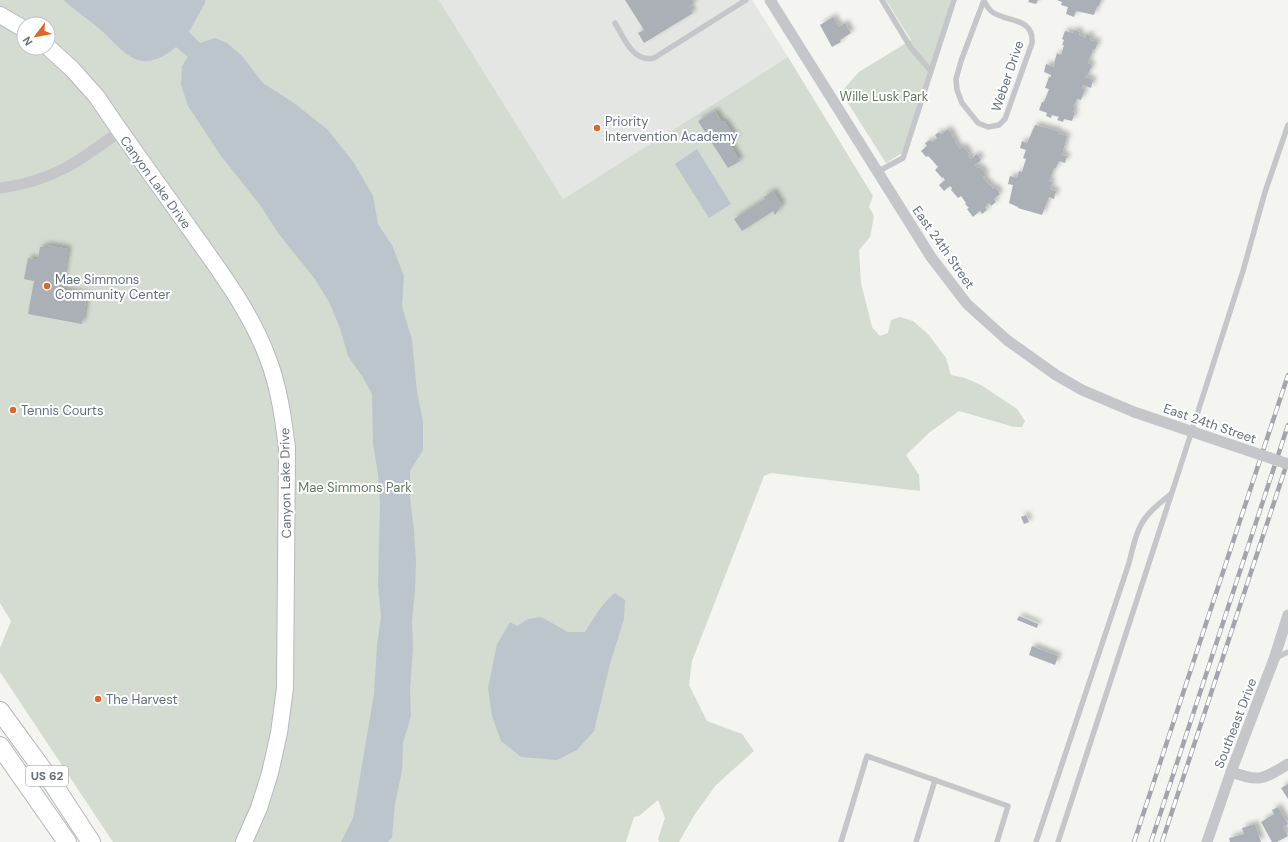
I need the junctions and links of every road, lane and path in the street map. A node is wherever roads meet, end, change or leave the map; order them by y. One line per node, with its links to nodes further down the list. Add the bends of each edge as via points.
1 (746, 0): 8 (lane, via 649,59 635,55)
2 (770, 0): 13 (street, East 24th Street)
3 (882, 0): 10 (lane, via 911,48)
4 (954, 0): 10 (lane)
5 (984, 0): 5 (lane, Weber Drive, via 956,79 962,104 978,123 988,127 999,125 1005,119 1032,42 1032,35 1029,28 1023,24 992,12)
6 (0, 15): 7 (street)
7 (16, 24)
8 (615, 24)
9 (56, 54): 12 (street, Canyon Lake Drive, via 97,98)
10 (931, 71): 13 (lane, via 903,158)
11 (1288, 124): 16 (lane, via 1264,192 1243,271)
12 (120, 131): 14 (street, via 79,161 60,171 25,183); 27 (street, Canyon Lake Drive, via 233,288 253,323 268,357 283,417 287,448 285,688 270,773 259,808)
13 (877, 172): 15 (street, East 24th Street, bridge, via 931,257 967,304 1007,340 1056,375 1082,390 1134,412)
14 (0, 188)
15 (1288, 464)
16 (1172, 494): 31 (lane, via 1153,509 1139,529); 32 (lane)
17 (1288, 615): 19 (street, Southeast Drive)
18 (1288, 652): 19 (lane)
19 (1274, 660): 23 (street, Southeast Drive)
20 (0, 711): 26 (main road, US 62)
21 (0, 746): 25 (main road, US 62)
22 (1288, 764): 23 (street, via 1262,779)
23 (1230, 772): 33 (street, Southeast Drive)
24 (935, 780): 28 (lane, via 867,756); 29 (lane); 30 (lane, via 1008,806)
25 (67, 842)
26 (91, 842)
27 (244, 842)
28 (841, 842)
29 (916, 842)
30 (997, 842)
31 (1036, 842)
32 (1058, 842)
33 (1207, 842)

